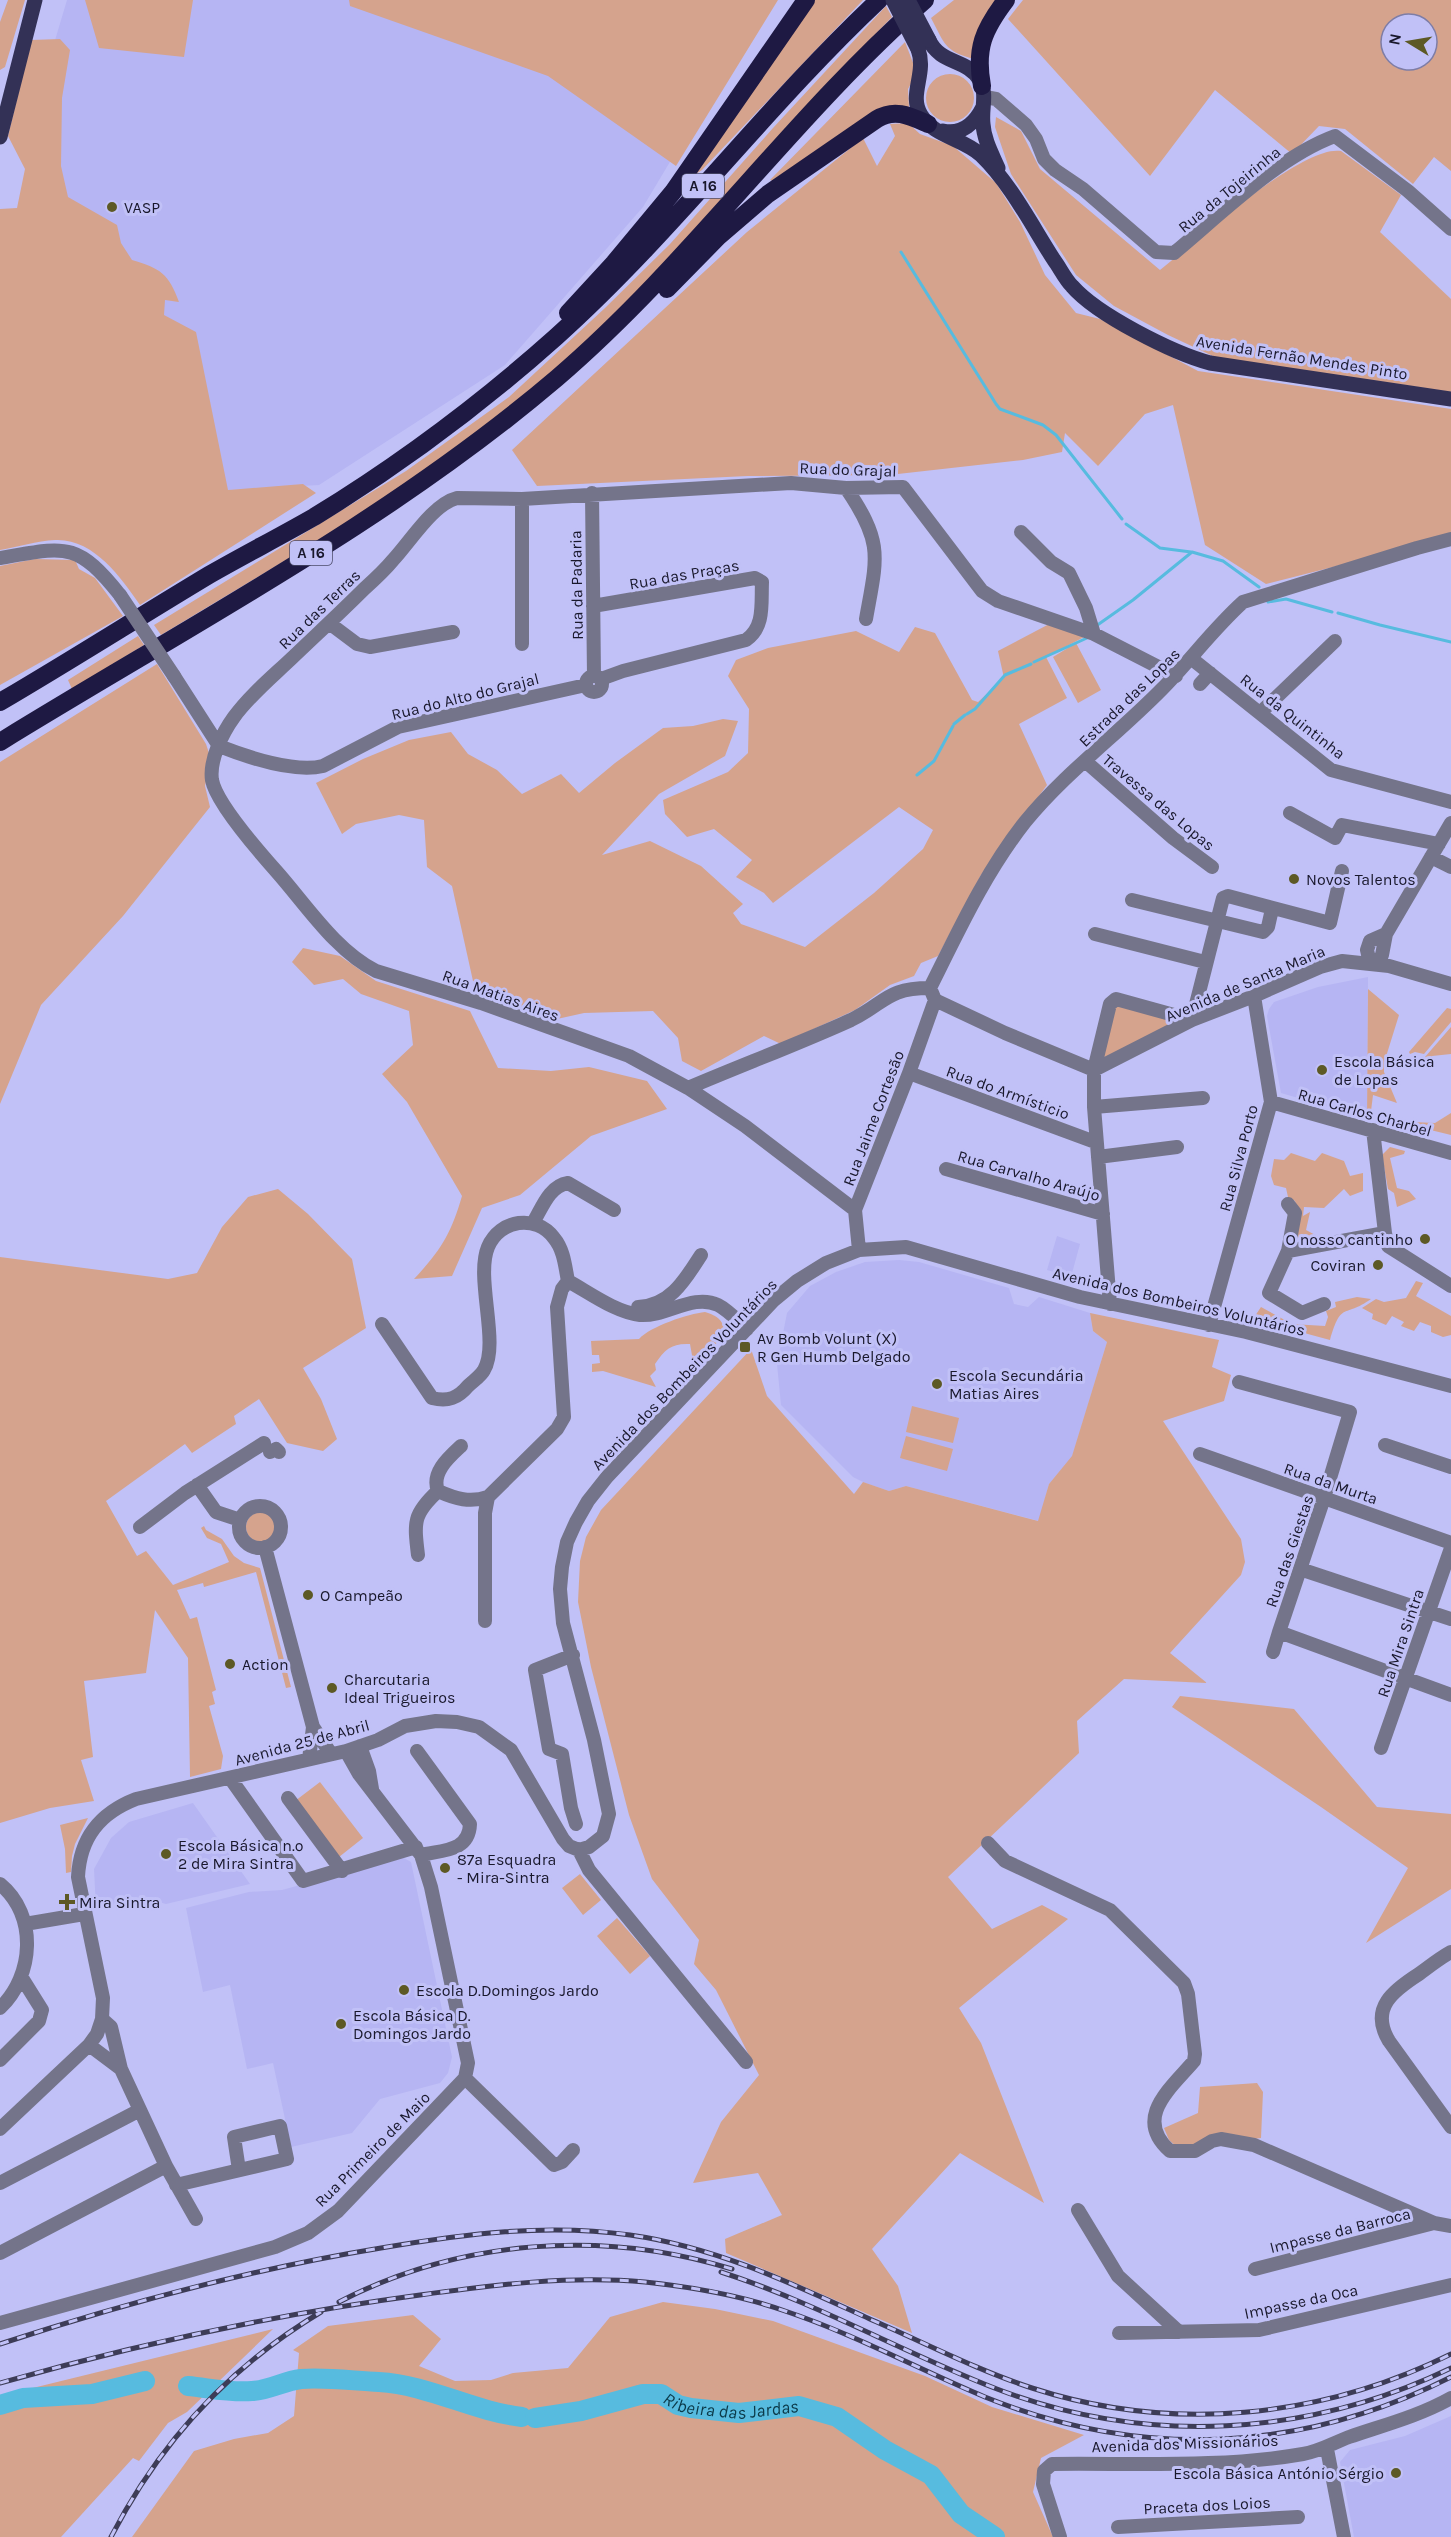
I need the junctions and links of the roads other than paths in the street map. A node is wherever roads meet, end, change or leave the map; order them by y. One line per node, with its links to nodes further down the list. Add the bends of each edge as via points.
1 (35, 0): 13 (main road)
2 (806, 0): 17 (highway, A 16, via 660,208)
3 (879, 0): 17 (highway, A 16, via 638,257)
4 (892, 0): 8 (main road, bridge)
5 (908, 0): 8 (main road, bridge)
6 (925, 0): 16 (highway, A 16, via 840,82)
7 (1006, 0): 11 (highway, via 983,36)
8 (923, 45): 9 (main road); 10 (main road)
9 (958, 64): 10 (main road, via 935,66); 11 (main road, via 977,76)
10 (919, 83): 12 (main road, via 916,105)
11 (983, 97): 12 (main road, via 970,126 948,132); 14 (main road, Avenida Fernão Mendes Pinto, via 982,125); 15 (street, Rua da Tojeirinha, via 996,99 1026,125 1048,164 1156,252 1174,253 1278,167 1335,136)
12 (933, 127): 14 (main road, Avenida Fernão Mendes Pinto, via 973,148); 16 (highway, A 16, via 901,113 877,118 768,194 718,237 660,296)
13 (0, 137)
14 (1006, 186): 18 (main road, Avenida Fernão Mendes Pinto, via 1072,286 1093,304 1182,355 1210,363)
15 (1451, 229)
16 (603, 336): 43 (highway, A 16, via 524,405 418,485)
17 (522, 367): 41 (highway, A 16, via 431,438 314,516)
18 (1451, 399)
19 (846, 488): 20 (street, Rua do Grajal, via 790,483); 25 (street, Rua do Grajal, via 903,487); 29 (street, via 874,540 875,568)
20 (592, 493): 21 (street, Rua do Grajal); 28 (street, Rua da Padaria)
21 (522, 499): 22 (street, Rua do Grajal); 35 (street)
22 (449, 500): 30 (street, Rua das Terras)
23 (1022, 532): 33 (street, via 1051,562 1070,573)
24 (1451, 539): 36 (street, Estrada das Lopas, via 1242,602)
25 (956, 557): 27 (street); 33 (street, Rua do Grajal, via 982,591 998,601)
26 (0, 558): 44 (street, bridge, via 56,549 88,560 98,568 120,595)
27 (941, 561)
28 (593, 606): 32 (street, Rua das Praças, via 755,579 762,582 761,621); 39 (street, Rua da Padaria)
29 (866, 620)
30 (329, 623): 31 (street, via 357,644 370,647); 44 (street, Rua das Terras, via 259,688 234,718)
31 (453, 632)
32 (754, 634): 39 (street, Rua do Alto do Grajal, via 746,640)
33 (1094, 634): 38 (street, Rua do Grajal)
34 (1335, 641): 42 (street)
35 (522, 644)
36 (1192, 659): 37 (street, Rua da Quintinha); 38 (street, Estrada das Lopas)
37 (1210, 672): 40 (street); 42 (street, Rua da Quintinha)
38 (1176, 676): 45 (street, Estrada das Lopas)
39 (594, 680): 44 (street, Rua do Alto do Grajal, via 398,727 310,769)
40 (1200, 684)
41 (0, 702)
42 (1262, 712): 46 (street, Rua da Quintinha, via 1331,770)
43 (0, 742)
44 (219, 746): 69 (street, Rua Matias Aires, via 212,768 217,793 275,870 360,963 629,1056)
45 (1085, 762): 51 (street, Travessa das Lopas); 64 (street, Estrada das Lopas, via 1026,821 992,868)
46 (1451, 802)
47 (1290, 813): 49 (street, via 1335,837 1342,825)
48 (1451, 823): 49 (street)
49 (1439, 844): 50 (street)
50 (1431, 857): 52 (street); 58 (street)
51 (1212, 867)
52 (1451, 867)
53 (1342, 871): 55 (street, via 1330,923)
54 (1132, 900): 56 (street)
55 (1272, 909): 56 (street, via 1263,932); 56 (street, via 1228,896 1223,898)
56 (1216, 921): 61 (street)
57 (1095, 934): 61 (street)
58 (1386, 934): 59 (street); 62 (street)
59 (1370, 941): 60 (street); 62 (street, via 1367,950)
60 (1342, 961): 62 (street, Avenida de Santa Maria); 65 (street, Avenida de Santa Maria)
61 (1206, 962): 66 (street)
62 (1379, 964): 63 (street, Avenida de Santa Maria)
63 (1451, 984)
64 (933, 994): 67 (street, via 1005,1033); 68 (street, Rua Jaime Cortesão); 69 (street, via 908,988 890,994 854,1018)
65 (1254, 996): 66 (street, Avenida de Santa Maria); 71 (street, Rua Silva Porto)
66 (1192, 1020): 67 (street, Avenida de Santa Maria); 67 (street, via 1113,1000)
67 (1094, 1070): 72 (street)
68 (909, 1073): 74 (street, Rua do Armísticio); 81 (street, Rua Jaime Cortesão)
69 (688, 1088): 81 (street, Rua Matias Aires)
70 (1203, 1098): 72 (street)
71 (1271, 1102): 73 (street, Rua Carlos Charbel); 94 (street, Rua Silva Porto)
72 (1094, 1107): 74 (street)
73 (1373, 1130): 76 (street, Rua Carlos Charbel); 84 (street)
74 (1095, 1142): 77 (street)
75 (1177, 1147): 77 (street)
76 (1451, 1153)
77 (1098, 1156): 82 (street)
78 (946, 1169): 82 (street, Rua Carvalho Araújo)
79 (1288, 1204): 86 (street, via 1295,1214)
80 (614, 1210): 83 (street, via 568,1183 561,1184)
81 (855, 1210): 85 (street, Rua Jaime Cortesão)
82 (1103, 1214): 90 (street)
83 (533, 1223): 88 (street, via 555,1239 563,1254); 93 (street, via 512,1222 498,1232 488,1247 485,1265 489,1354 484,1370 458,1397 442,1401 432,1398)
84 (1384, 1233): 86 (street); 89 (street, via 1389,1246)
85 (859, 1250): 90 (street, Avenida dos Bombeiros Voluntários, via 906,1247); 95 (street, Avenida dos Bombeiros Voluntários, via 826,1263 797,1281)
86 (1288, 1251): 91 (street, via 1269,1293 1302,1313)
87 (701, 1255): 92 (street, via 669,1297 651,1307)
88 (568, 1281): 92 (street); 105 (street, via 557,1307 564,1417 557,1429)
89 (1451, 1286)
90 (1110, 1304): 94 (street, Avenida dos Bombeiros Voluntários)
91 (1324, 1304)
92 (618, 1308): 95 (street, via 652,1315 706,1302 717,1305)
93 (382, 1324)
94 (1209, 1325): 97 (street, Avenida dos Bombeiros Voluntários)
95 (747, 1329): 119 (street, Avenida dos Bombeiros Voluntários, via 607,1477 576,1522 567,1542 560,1589 563,1623)
96 (1239, 1382): 106 (street, Rua das Giestas, via 1350,1412)
97 (1451, 1386)
98 (1385, 1445): 102 (street)
99 (460, 1446): 104 (street, via 440,1468 435,1483)
100 (271, 1449): 103 (street)
101 (1200, 1455): 106 (street, Rua da Murta)
102 (1451, 1467)
103 (197, 1485): 107 (street, via 216,1512); 108 (street)
104 (438, 1491): 105 (street, via 465,1500); 112 (street, via 416,1516)
105 (488, 1497): 116 (street)
106 (1324, 1498): 109 (street, Rua da Murta); 113 (street, Rua das Giestas)
107 (240, 1521): 110 (street, via 240,1533 247,1543); 110 (street, via 257,1506 272,1510 280,1530 278,1538)
108 (140, 1527)
109 (1451, 1543)
110 (265, 1547): 122 (street)
111 (1451, 1548): 114 (street, Rua Mira Sintra)
112 (418, 1555)
113 (1300, 1569): 114 (street); 117 (street, Rua das Giestas)
114 (1428, 1612): 115 (street); 120 (street, Rua Mira Sintra)
115 (1451, 1619)
116 (485, 1621)
117 (1279, 1632): 118 (street, Rua das Giestas); 120 (street)
118 (1273, 1652)
119 (573, 1655): 134 (street, via 535,1670 549,1749 562,1754); 136 (street, Avenida dos Bombeiros Voluntários, via 609,1814 603,1836)
120 (1405, 1678): 121 (street); 125 (street, Rua Mira Sintra)
121 (1451, 1695)
122 (313, 1727): 128 (street); 129 (street)
123 (378, 1740): 124 (street, Avenida 25 de Abril); 130 (street); 136 (street, Avenida 25 de Abril, via 405,1726 436,1721 479,1727 511,1750 564,1839)
124 (360, 1746): 126 (street, Avenida 25 de Abril); 130 (street)
125 (1381, 1748)
126 (346, 1751): 128 (street, Avenida 25 de Abril); 132 (street)
127 (417, 1751): 137 (street, via 470,1824 470,1834 456,1848)
128 (331, 1754): 129 (street, Avenida 25 de Abril)
129 (309, 1759): 131 (street, Avenida 25 de Abril)
130 (369, 1771): 132 (street)
131 (230, 1778): 138 (street, via 303,1881); 140 (street, Avenida 25 de Abril, via 136,1799 99,1820 86,1839 79,1863)
132 (372, 1789): 137 (street)
133 (288, 1798): 138 (street)
134 (576, 1824)
135 (988, 1843): 161 (street, via 1005,1861 1110,1910 1184,1983 1194,2061 1159,2100 1153,2124 1159,2141 1170,2151 1195,2151 1221,2139 1254,2145)
136 (579, 1850): 148 (street, Avenida 25 de Abril, via 589,1870)
137 (418, 1851): 138 (street); 150 (street, via 431,1887 468,2063)
138 (342, 1871)
139 (0, 1884): 141 (street, via 17,1904)
140 (84, 1914): 141 (street); 145 (street, Avenida 25 de Abril, via 103,1998)
141 (25, 1924): 143 (street, via 28,1951)
142 (1451, 1952): 152 (street, via 1396,1989 1386,2004 1382,2022 1389,2041)
143 (22, 1977): 144 (street); 147 (street, via 42,2010 39,2021)
144 (0, 2008)
145 (102, 2019): 146 (street, Avenida 25 de Abril); 149 (street, via 111,2027)
146 (89, 2045): 149 (street); 153 (street, Avenida 25 de Abril)
147 (0, 2060)
148 (746, 2062)
149 (121, 2069): 151 (street)
150 (465, 2078): 154 (street, via 554,2165); 166 (street, Rua Primeiro de Maio, via 338,2211 308,2233 275,2247)
151 (140, 2110): 155 (street); 157 (street)
152 (1451, 2127)
153 (0, 2129)
154 (573, 2150)
155 (166, 2166): 158 (street); 163 (street)
156 (239, 2170): 158 (street)
157 (0, 2183)
158 (176, 2185): 160 (street)
159 (1078, 2210): 167 (street, via 1118,2276)
160 (196, 2219)
161 (1434, 2223): 162 (street); 164 (street, Impasse da Barroca)
162 (1451, 2226)
163 (0, 2253)
164 (1254, 2269)
165 (1451, 2285): 167 (street, Impasse da Oca, via 1259,2330)
166 (0, 2323)
167 (1179, 2332): 168 (street, Impasse da Oca)
168 (1119, 2333)
169 (1451, 2398): 170 (street, Avenida dos Missionários)
170 (1327, 2449): 173 (street, Avenida dos Missionários, via 1248,2461 1052,2464 1044,2471 1043,2484); 174 (street)
171 (1298, 2517): 172 (street, Praceta dos Loios)
172 (1118, 2527)
173 (1060, 2537)
174 (1344, 2537)

